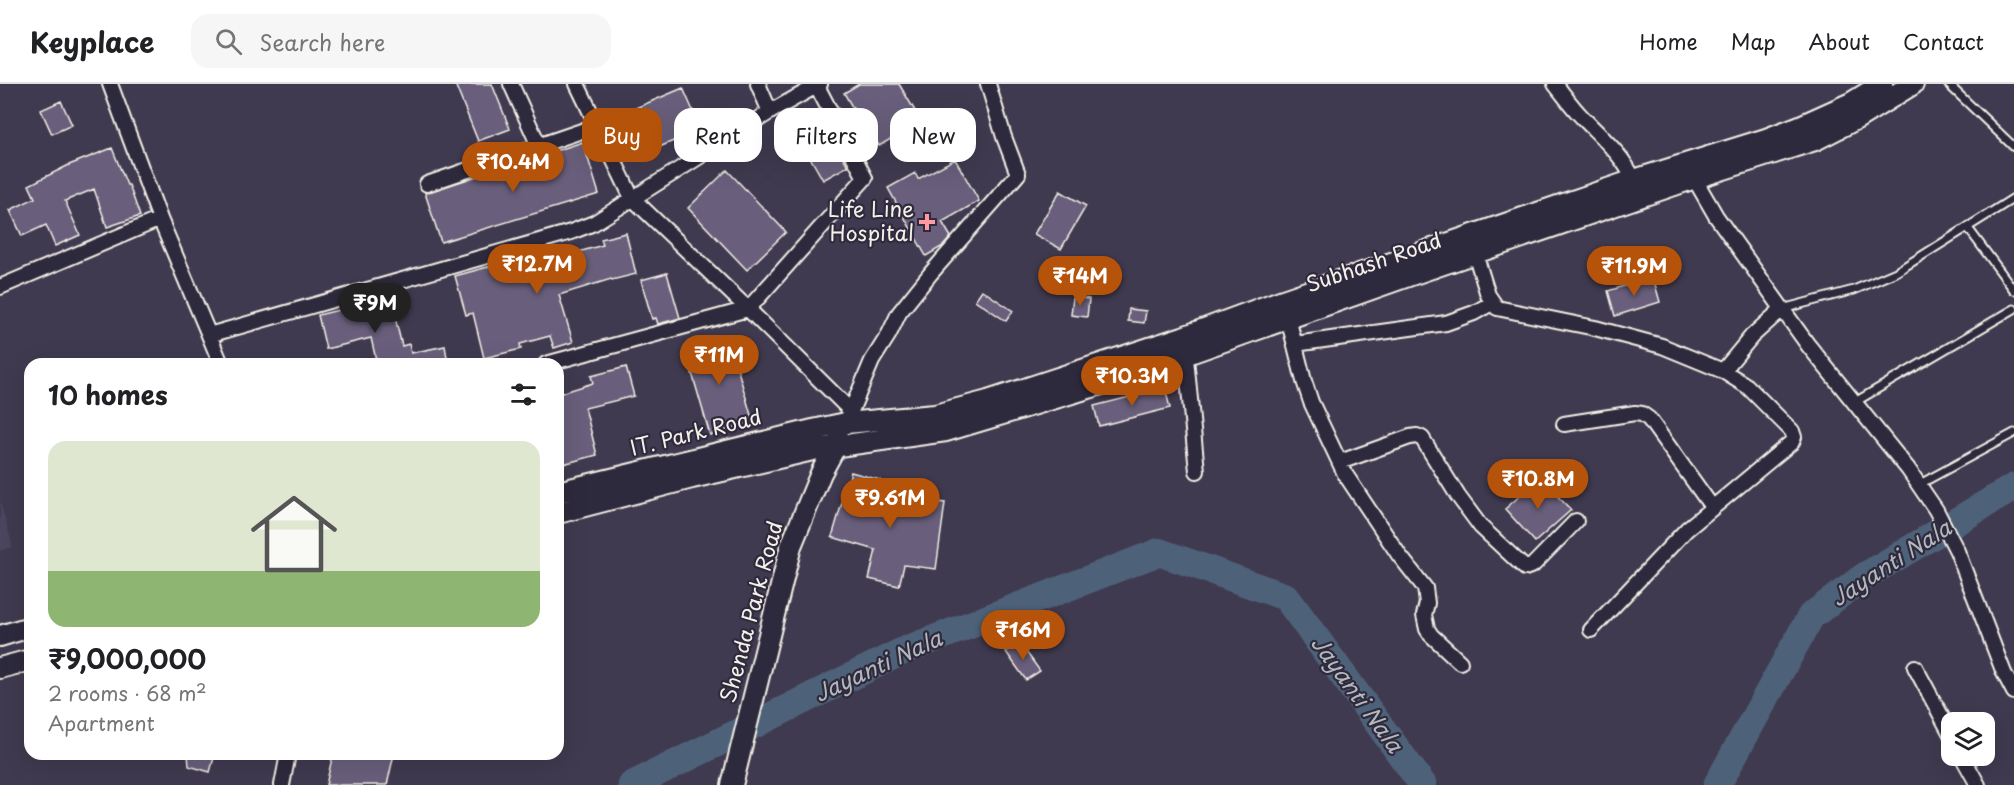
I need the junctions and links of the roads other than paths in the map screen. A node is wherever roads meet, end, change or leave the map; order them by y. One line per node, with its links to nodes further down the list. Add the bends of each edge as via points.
1 (110, 84): 22 (street)
2 (511, 84): 14 (street)
3 (577, 84): 11 (street)
4 (758, 84): 12 (street)
5 (988, 84): 40 (street, via 1018,174 899,313)
6 (1555, 84): 18 (street, via 1626,163)
7 (1882, 84): 17 (main road, Subhash Road, via 1851,103)
8 (1913, 84): 17 (main road, Subhash Road, via 1815,140)
9 (1948, 84): 15 (lane)
10 (818, 85): 12 (street); 29 (street, via 865,178)
11 (588, 108)
12 (770, 112): 20 (street)
13 (582, 131): 14 (street)
14 (538, 146): 19 (street)
15 (2014, 147)
16 (614, 162): 20 (street)
17 (1690, 171): 18 (main road, Subhash Road); 24 (main road, Subhash Road); 30 (street, via 1716,216)
18 (1634, 180): 24 (main road, Subhash Road)
19 (427, 184)
20 (632, 198): 29 (street); 33 (street, via 594,223 571,232)
21 (2014, 198): 23 (lane)
22 (159, 219): 25 (street); 33 (street)
23 (1968, 228): 26 (lane); 30 (lane, via 1896,272 1854,290)
24 (1485, 244): 27 (main road, Subhash Road); 28 (street); 32 (main road, Subhash Road)
25 (0, 287)
26 (2014, 290)
27 (1283, 300): 32 (street); 35 (main road, Subhash Road)
28 (1492, 303): 34 (street, via 1446,323); 38 (street, via 1497,308 1662,346)
29 (748, 309): 37 (street); 40 (street)
30 (1782, 309): 38 (street, via 1752,336); 39 (street)
31 (2014, 309): 39 (lane)
32 (1289, 319): 34 (street); 35 (main road, Subhash Road)
33 (209, 335): 36 (street)
34 (1295, 344): 44 (street, via 1311,402)
35 (1184, 346): 40 (main road, Subhash Road, via 925,417); 43 (main road, Subhash Road, via 1102,384 946,431); 45 (street)
36 (219, 358)
37 (564, 359)
38 (1723, 371): 48 (street, via 1746,386 1785,422 1794,437)
39 (1855, 402): 46 (street)
40 (848, 417): 43 (main road, Shenda Park Road); 47 (main road, IT. Park Road)
41 (1564, 424): 48 (street, via 1642,414)
42 (2014, 433): 46 (lane)
43 (837, 447): 49 (main road, IT. Park Road, via 692,478); 63 (main road, Shenda Park Road, via 821,473 791,546)
44 (1340, 462): 50 (street, via 1410,437 1422,438 1481,527 1525,568 1533,565); 55 (street, via 1367,509 1425,588 1427,629)
45 (1197, 471)
46 (1920, 484): 58 (street, via 1950,536)
47 (564, 490)
48 (1712, 507): 52 (street)
49 (564, 511)
50 (1576, 521)
51 (24, 629): 53 (main road)
52 (1591, 630)
53 (0, 636)
54 (24, 662): 57 (main road)
55 (1460, 662)
56 (1915, 667): 59 (street)
57 (0, 668)
58 (2014, 692)
59 (1941, 715)
60 (287, 760): 62 (street)
61 (1968, 766): 64 (street)
62 (282, 785)
63 (732, 785)
64 (1978, 785)

